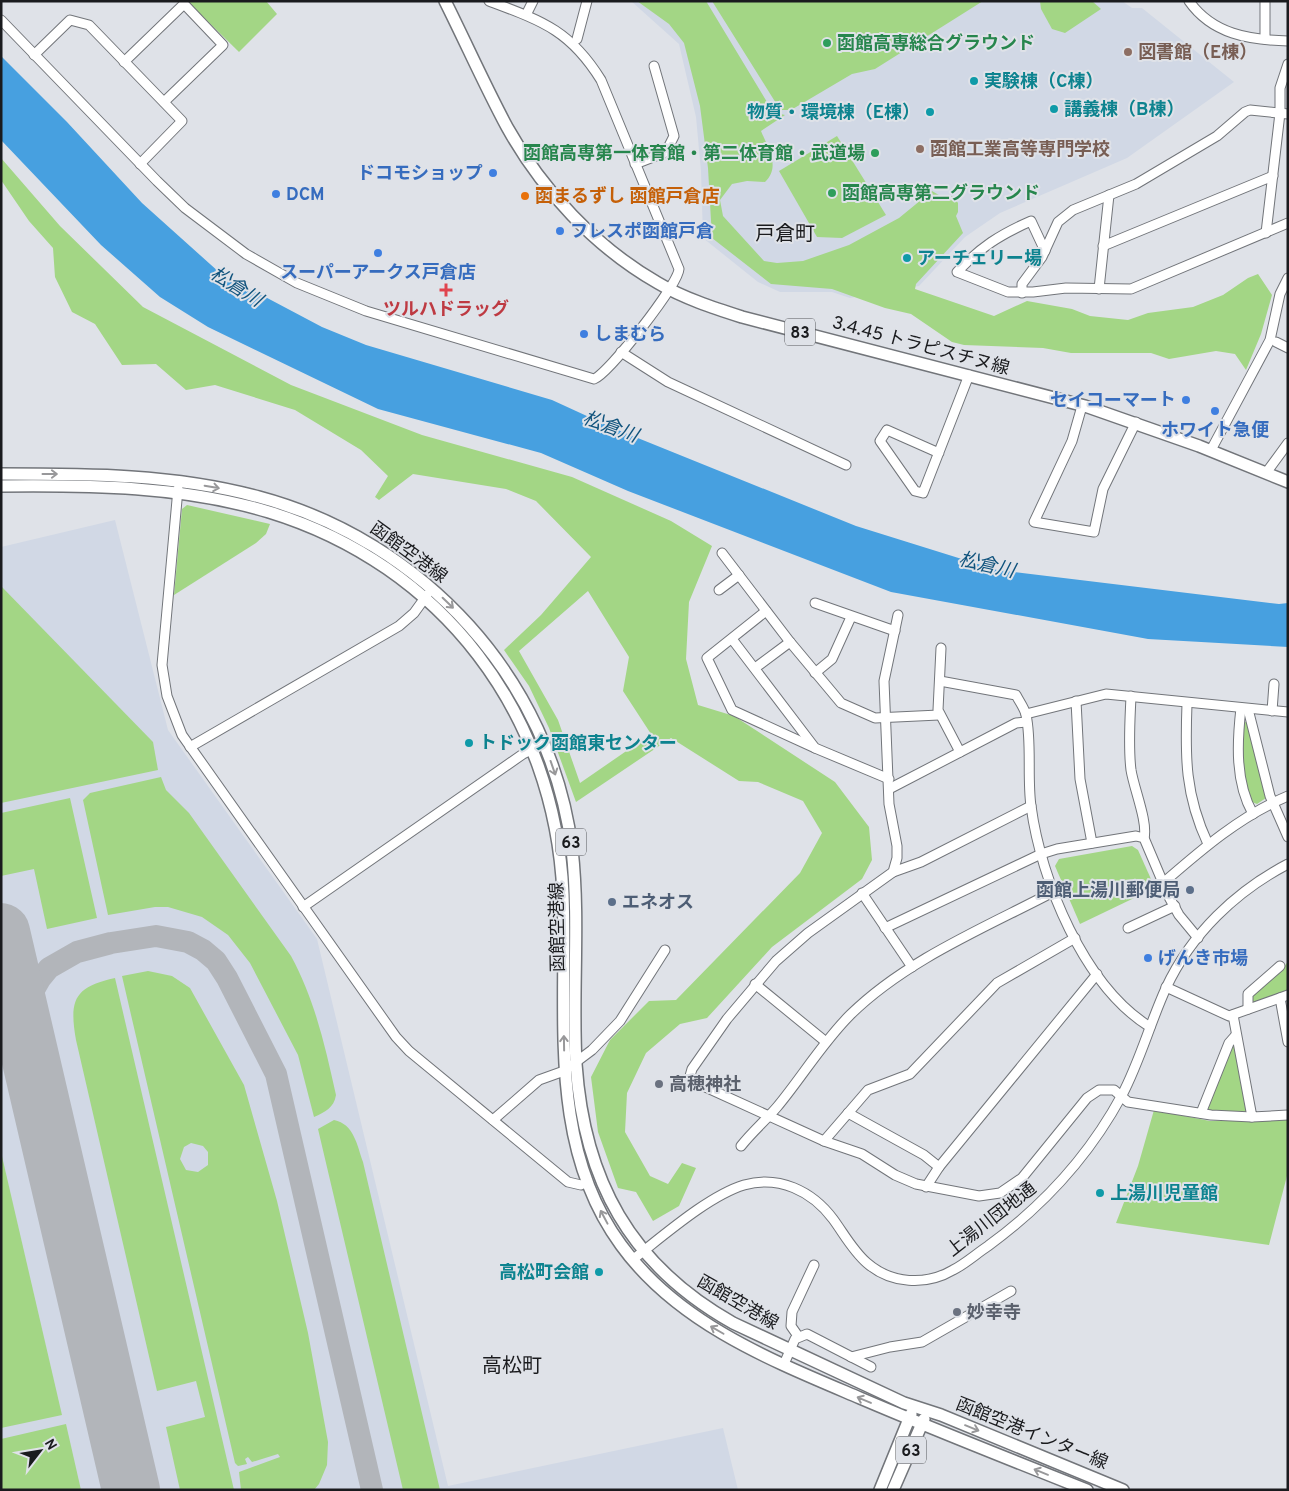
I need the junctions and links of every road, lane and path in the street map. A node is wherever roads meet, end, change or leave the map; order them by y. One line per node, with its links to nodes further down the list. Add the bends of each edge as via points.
1 (445, 1): 27 (main road, 3.4.45 トラピスチヌ線 / 83, via 508,128 550,190 573,217 612,253)
2 (489, 1): 19 (street, via 547,24 566,36 585,56 601,80)
3 (533, 1): 7 (street)
4 (587, 1): 9 (street)
5 (1189, 1): 10 (street, via 1204,20 1216,27)
6 (1265, 1): 10 (street)
7 (528, 11)
8 (1, 20): 12 (street)
9 (577, 39)
10 (1265, 39): 11 (street)
11 (1288, 40)
12 (34, 55): 13 (street, via 70,20 89,25); 18 (street)
13 (124, 62): 16 (street); 16 (street, via 184,4 223,45)
14 (1288, 64): 17 (street, via 1280,88)
15 (654, 66): 19 (street, via 674,136 666,152)
16 (164, 102): 18 (street, via 182,121)
17 (1284, 113): 20 (street); 21 (street, via 1245,112 1217,136 1136,184)
18 (140, 164): 32 (street, via 184,208 246,254 324,295 366,311 594,379 601,376)
19 (635, 164): 27 (street, via 679,269 676,281)
20 (1273, 176): 23 (street); 24 (street)
21 (1109, 195): 24 (street); 25 (street, via 1073,210 1058,222)
22 (1288, 223): 23 (street)
23 (1266, 233): 28 (street, via 1131,289)
24 (1103, 246): 28 (street)
25 (1045, 251): 29 (street, via 1022,284); 29 (street, via 1031,221 978,250 957,272 1008,292)
26 (1288, 278): 37 (street, via 1280,294 1270,340)
27 (669, 289): 32 (street); 33 (main road, 3.4.45 トラピスチヌ線 / 83, via 742,317)
28 (1099, 289): 29 (street, via 1066,288)
29 (1022, 293)
30 (1276, 342): 31 (street)
31 (1288, 348)
32 (621, 352): 39 (street, via 668,382)
33 (969, 375): 34 (main road, 3.4.45 トラピスチヌ線 / 83); 38 (street)
34 (1082, 406): 35 (main road, 3.4.45 トラピスチヌ線 / 83); 35 (street, via 1072,441 1034,522 1094,532 1104,489)
35 (1136, 422): 37 (main road, 3.4.45 トラピスチヌ線 / 83)
36 (1288, 443): 40 (street)
37 (1211, 450): 40 (main road, 3.4.45 トラピスチヌ線 / 83)
38 (939, 453): 38 (street, via 922,493 916,490 880,441 887,430)
39 (846, 465)
40 (1266, 473): 42 (main road, 3.4.45 トラピスチヌ線 / 83)
41 (1, 474): 44 (main road, 函館空港線 / 63, one-way to 44, via 105,475)
42 (1288, 482)
43 (1, 486): 44 (main road, 函館空港線 / 63)
44 (178, 487): 48 (main road, 函館空港線 / 63, via 269,512 324,532); 71 (street, via 162,665 171,711)
45 (722, 553): 46 (street)
46 (739, 575): 47 (street); 50 (street)
47 (719, 590)
48 (429, 593): 70 (main road, 函館空港線 / 63, one-way to 70, via 473,628 495,655); 71 (street, via 399,626); 73 (main road, 函館空港線 / 63, via 483,661 511,704)
49 (815, 603): 52 (street)
50 (766, 611): 54 (street); 55 (street)
51 (898, 615): 53 (street)
52 (851, 617): 53 (street); 58 (street, via 832,659)
53 (895, 630): 68 (street, via 884,681)
54 (732, 639): 57 (street); 72 (street, via 707,658 732,710)
55 (790, 642): 57 (street); 58 (street)
56 (941, 648): 59 (street)
57 (755, 668): 72 (street)
58 (815, 673): 68 (street, via 841,703)
59 (940, 681): 67 (street); 69 (street, via 1016,695)
60 (1274, 684): 65 (street)
61 (1131, 696): 62 (street, via 1106,694); 63 (street); 82 (street, via 1130,753 1134,790 1146,829)
62 (1076, 701): 69 (street); 83 (street, via 1080,779)
63 (1187, 704): 64 (street); 84 (street, via 1187,779 1194,811)
64 (1245, 709): 65 (street); 78 (street); 80 (street, via 1238,736 1240,772 1245,798)
65 (1272, 711): 66 (street)
66 (1288, 712)
67 (939, 715): 68 (street); 74 (street)
68 (882, 718): 75 (street)
69 (1026, 718): 74 (street); 79 (street)
70 (544, 744): 73 (street); 110 (main road, 函館空港線 / 63, one-way to 110, via 561,793 572,850 576,914)
71 (190, 747): 92 (street)
72 (815, 748): 75 (street)
73 (533, 749): 92 (street); 111 (main road, 函館空港線 / 63, one-way to 73, via 563,887 552,808)
74 (960, 752): 76 (street)
75 (884, 777): 76 (street)
76 (889, 789): 87 (street, via 897,846)
77 (1288, 796): 78 (street)
78 (1272, 802): 80 (street); 81 (street)
79 (1030, 806): 85 (street); 87 (street, via 915,865)
80 (1253, 814): 84 (street)
81 (1288, 837)
82 (1144, 838): 83 (street, via 1136,836); 88 (street)
83 (1092, 843): 85 (street)
84 (1208, 844): 88 (street)
85 (1041, 854): 89 (street); 93 (street)
86 (1288, 864): 96 (street, 上湯川団地通, via 1241,894)
87 (893, 872): 90 (street)
88 (1162, 883): 91 (street)
89 (1054, 892): 95 (street); 99 (street)
90 (862, 893): 93 (street); 101 (street, via 808,933)
91 (1174, 906): 94 (street); 96 (street)
92 (303, 907): 118 (street, via 396,1038)
93 (885, 928): 99 (street)
94 (1128, 928)
95 (1075, 938): 100 (street); 114 (street, via 996,983 910,1074 874,1086)
96 (1198, 938): 102 (street, 上湯川団地通)
97 (665, 950): 110 (street, via 620,1021)
98 (1280, 966): 104 (street, via 1248,994)
99 (912, 967): 108 (street, via 864,1003)
100 (1097, 974): 106 (street, via 1133,1017); 121 (street)
101 (755, 984): 108 (street); 115 (street, via 727,1018 690,1076 699,1086)
102 (1166, 988): 105 (street); 106 (street, 上湯川団地通)
103 (1284, 997): 104 (street); 109 (street)
104 (1248, 1009): 105 (street)
105 (1233, 1015): 107 (street)
106 (1150, 1027): 112 (street, 上湯川団地通)
107 (1236, 1035): 113 (street); 117 (street)
108 (826, 1042): 115 (street)
109 (1288, 1042)
110 (576, 1063): 111 (street); 124 (main road, 函館空港線 / 63, via 583,1122 599,1179 619,1218)
111 (564, 1071): 118 (street, via 540,1080); 125 (main road, 函館空港線 / 63, one-way to 111, via 606,1221 588,1183 571,1123)
112 (1121, 1096): 113 (street, via 1128,1102); 123 (street, via 1108,1088 1091,1095 1028,1172 1000,1193 978,1196); 124 (street, 上湯川団地通, via 1090,1145 1036,1208 956,1269 934,1279 907,1281 875,1269 860,1256 818,1202 779,1183 753,1183 728,1192)
113 (1201, 1113): 117 (street)
114 (848, 1114): 119 (street); 121 (street, via 924,1155)
115 (769, 1115): 119 (street); 120 (street)
116 (1288, 1115): 117 (street)
117 (1252, 1117)
118 (493, 1120): 122 (street, via 568,1182)
119 (824, 1141): 123 (street, via 862,1154 895,1175)
120 (741, 1146)
121 (939, 1167): 123 (street)
122 (581, 1185)
123 (926, 1186)
124 (644, 1252): 125 (street, 上湯川団地通); 129 (main road, 函館空港線 / 63, via 673,1282 711,1311)
125 (632, 1260): 131 (main road, 函館空港線 / 63, one-way to 125, via 745,1346 688,1312)
126 (814, 1265): 128 (street, via 790,1319)
127 (1011, 1291): 130 (street, via 922,1342)
128 (798, 1336): 129 (street); 130 (street, via 807,1334)
129 (789, 1351): 131 (street); 133 (main road, 函館空港線 / 63)
130 (850, 1357): 132 (street)
131 (784, 1364): 134 (main road, 函館空港線 / 63, one-way to 131)
132 (871, 1367)
133 (922, 1408): 134 (main road, 63); 135 (main road, 63); 139 (main road, 函館空港インター線, one-way to 139)
134 (909, 1419): 135 (main road, 函館空港線 / 63); 136 (main road, 63)
135 (922, 1424): 137 (main road, 63); 138 (main road, 函館空港インター線, one-way to 135)
136 (880, 1490)
137 (893, 1490)
138 (1087, 1490)
139 (1123, 1490)

